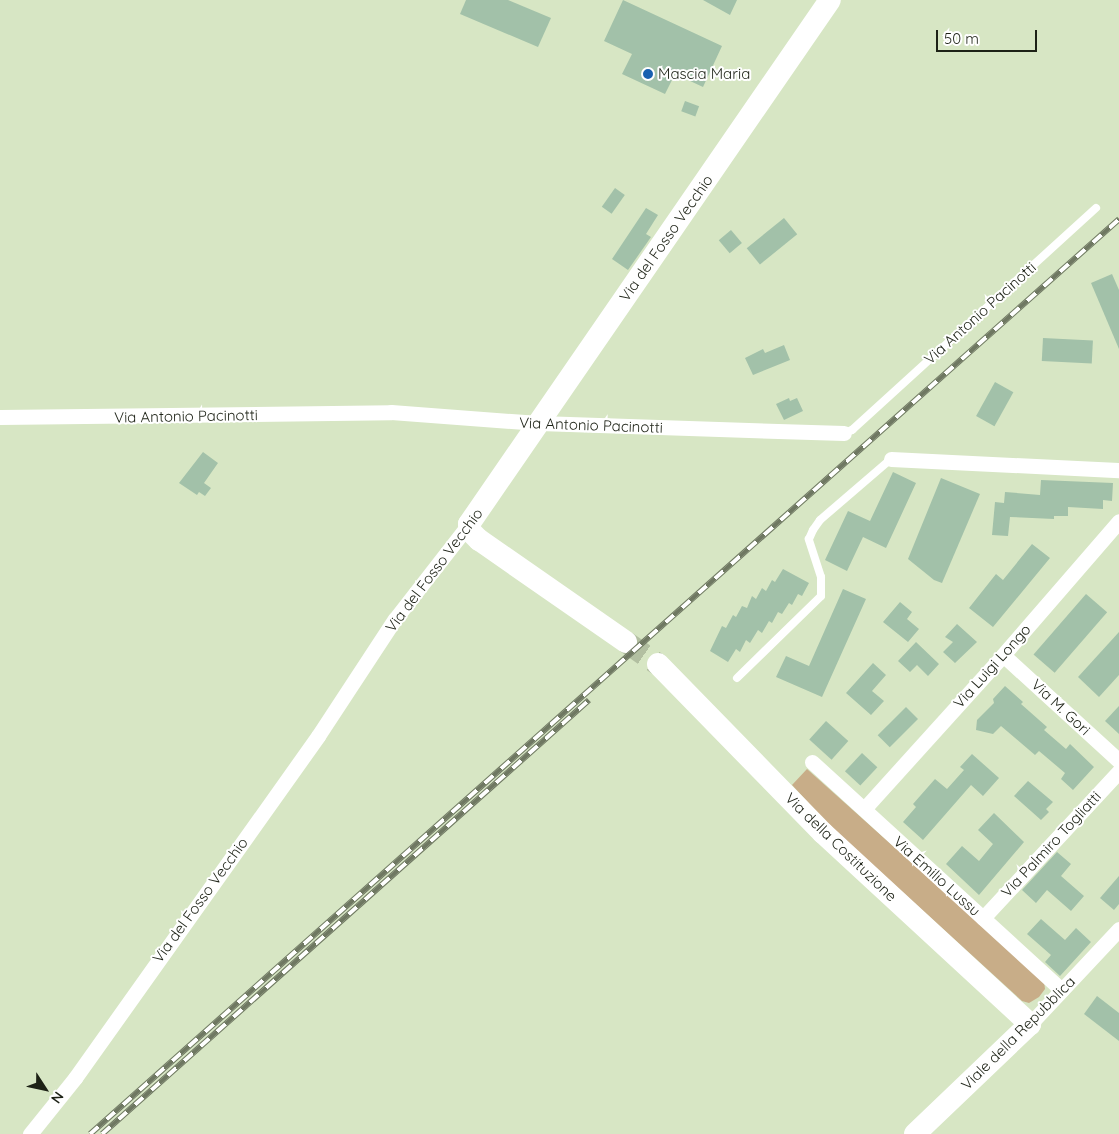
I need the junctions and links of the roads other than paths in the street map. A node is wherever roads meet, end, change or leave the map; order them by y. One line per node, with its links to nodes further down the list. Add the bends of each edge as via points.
1 (830, 0): 4 (street, Via del Fosso Vecchio)
2 (1096, 208): 5 (lane, Via Antonio Pacinotti)
3 (0, 417): 4 (street, Via Antonio Pacinotti, via 383,412)
4 (538, 424): 5 (street, Via Antonio Pacinotti); 9 (street, Via del Fosso Vecchio)
5 (844, 434)
6 (890, 459): 7 (street); 13 (lane, via 820,520 813,530 809,539 821,577 821,596)
7 (1119, 470)
8 (1119, 521): 11 (street, Via Luigi Longo)
9 (469, 524): 10 (street, via 470,531 479,540); 22 (street, Via del Fosso Vecchio, via 395,619 323,728 75,1078)
10 (626, 642)
11 (1003, 655): 14 (street, Via M. Gori); 17 (street, Via Luigi Longo)
12 (658, 664): 21 (street, Via della Costituzione, via 828,838)
13 (737, 678)
14 (1119, 761)
15 (812, 762): 17 (street, Via Emilio Lussu)
16 (1117, 776): 18 (street, Via Palmiro Togliatti)
17 (864, 809): 18 (street, Via Emilio Lussu)
18 (983, 918): 20 (street, Via Emilio Lussu)
19 (1119, 929): 20 (street, Viale della Repubblica)
20 (1062, 990): 21 (street, Viale della Repubblica)
21 (1030, 1024): 23 (street, Viale della Repubblica)
22 (30, 1134)
23 (915, 1134)

